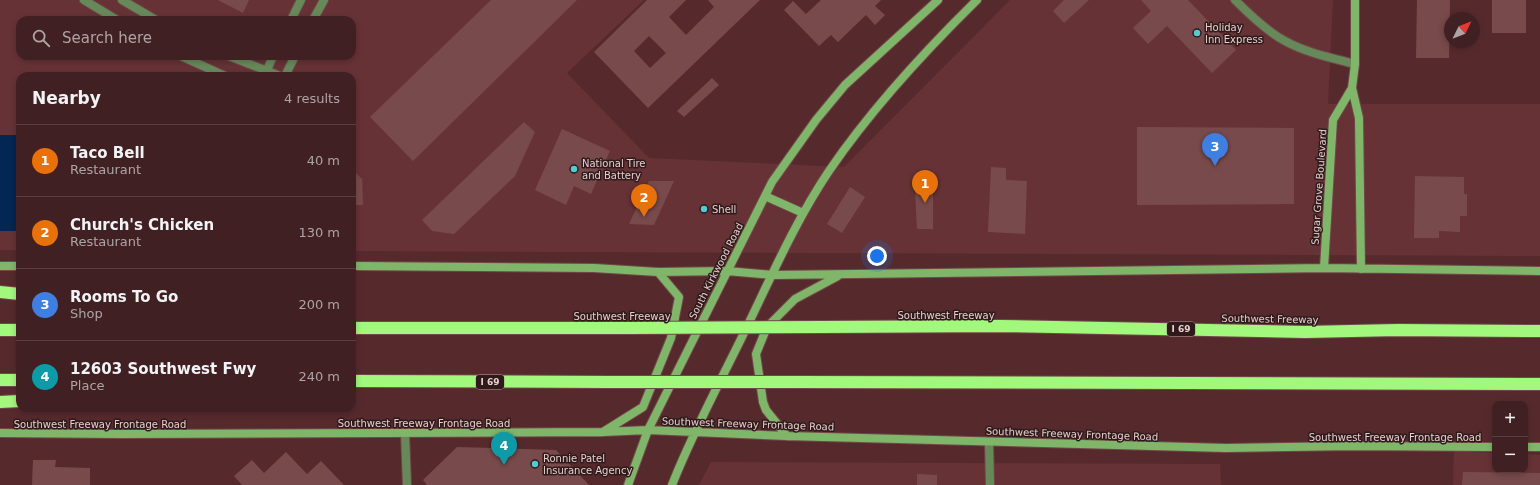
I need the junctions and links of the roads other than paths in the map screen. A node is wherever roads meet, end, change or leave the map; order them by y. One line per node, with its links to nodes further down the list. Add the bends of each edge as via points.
1 (84, 0): 9 (street)
2 (122, 0): 10 (street)
3 (301, 0): 11 (street)
4 (324, 0): 12 (street)
5 (938, 0): 23 (main road, South Kirkwood Road, via 845,85 816,120 780,170)
6 (977, 0): 24 (main road, via 941,34 869,117 829,172)
7 (1236, 0): 17 (street, via 1253,18 1284,41 1318,55)
8 (1355, 0): 17 (main road, Sugar Grove Boulevard)
9 (110, 16)
10 (149, 16)
11 (293, 16)
12 (315, 16)
13 (190, 60): 18 (street)
14 (237, 60): 19 (street)
15 (271, 60): 20 (street)
16 (293, 60): 21 (street)
17 (1355, 64): 22 (main road, Sugar Grove Boulevard)
18 (216, 72)
19 (263, 72)
20 (265, 72)
21 (287, 72)
22 (1352, 88): 28 (main road, Sugar Grove Boulevard, via 1333,120); 29 (main road, Sugar Grove Boulevard, via 1359,118)
23 (765, 196): 24 (main road); 31 (main road, South Kirkwood Road)
24 (803, 214): 34 (main road)
25 (0, 266): 26 (main road)
26 (16, 266)
27 (356, 266): 32 (main road, via 594,268)
28 (1324, 268): 29 (main road); 33 (main road)
29 (1361, 269): 30 (main road)
30 (1540, 270)
31 (727, 271): 32 (main road); 34 (main road); 49 (main road, South Kirkwood Road)
32 (658, 272): 50 (main road, via 679,297 671,338 643,407)
33 (841, 274): 34 (main road); 54 (main road, via 795,299 767,327 756,354 766,410)
34 (773, 275): 53 (main road)
35 (0, 292): 36 (highway)
36 (16, 294)
37 (356, 322): 39 (highway)
38 (356, 328): 39 (highway, Southwest Freeway / I 69)
39 (414, 328): 42 (highway, Southwest Freeway / I 69, bridge, via 1000,326 1306,332)
40 (0, 330): 41 (highway)
41 (16, 330)
42 (1540, 331)
43 (0, 380): 44 (highway)
44 (16, 380)
45 (356, 381): 46 (highway, I 69, bridge)
46 (1540, 384)
47 (16, 401): 48 (highway)
48 (0, 402)
49 (648, 430): 50 (main road, Southwest Freeway Frontage Road); 53 (main road, Southwest Freeway Frontage Road); 60 (main road, South Kirkwood Road)
50 (603, 432): 52 (main road, Southwest Freeway Frontage Road)
51 (0, 433): 52 (main road, Southwest Freeway Frontage Road)
52 (405, 433): 59 (street)
53 (695, 433): 54 (main road, Southwest Freeway Frontage Road); 61 (main road)
54 (787, 436): 55 (main road, Southwest Freeway Frontage Road)
55 (989, 442): 56 (main road, Southwest Freeway Frontage Road, via 1226,448); 62 (street)
56 (1492, 446)
57 (1528, 447): 58 (main road)
58 (1540, 447)
59 (406, 485)
60 (628, 485)
61 (672, 485)
62 (990, 485)

